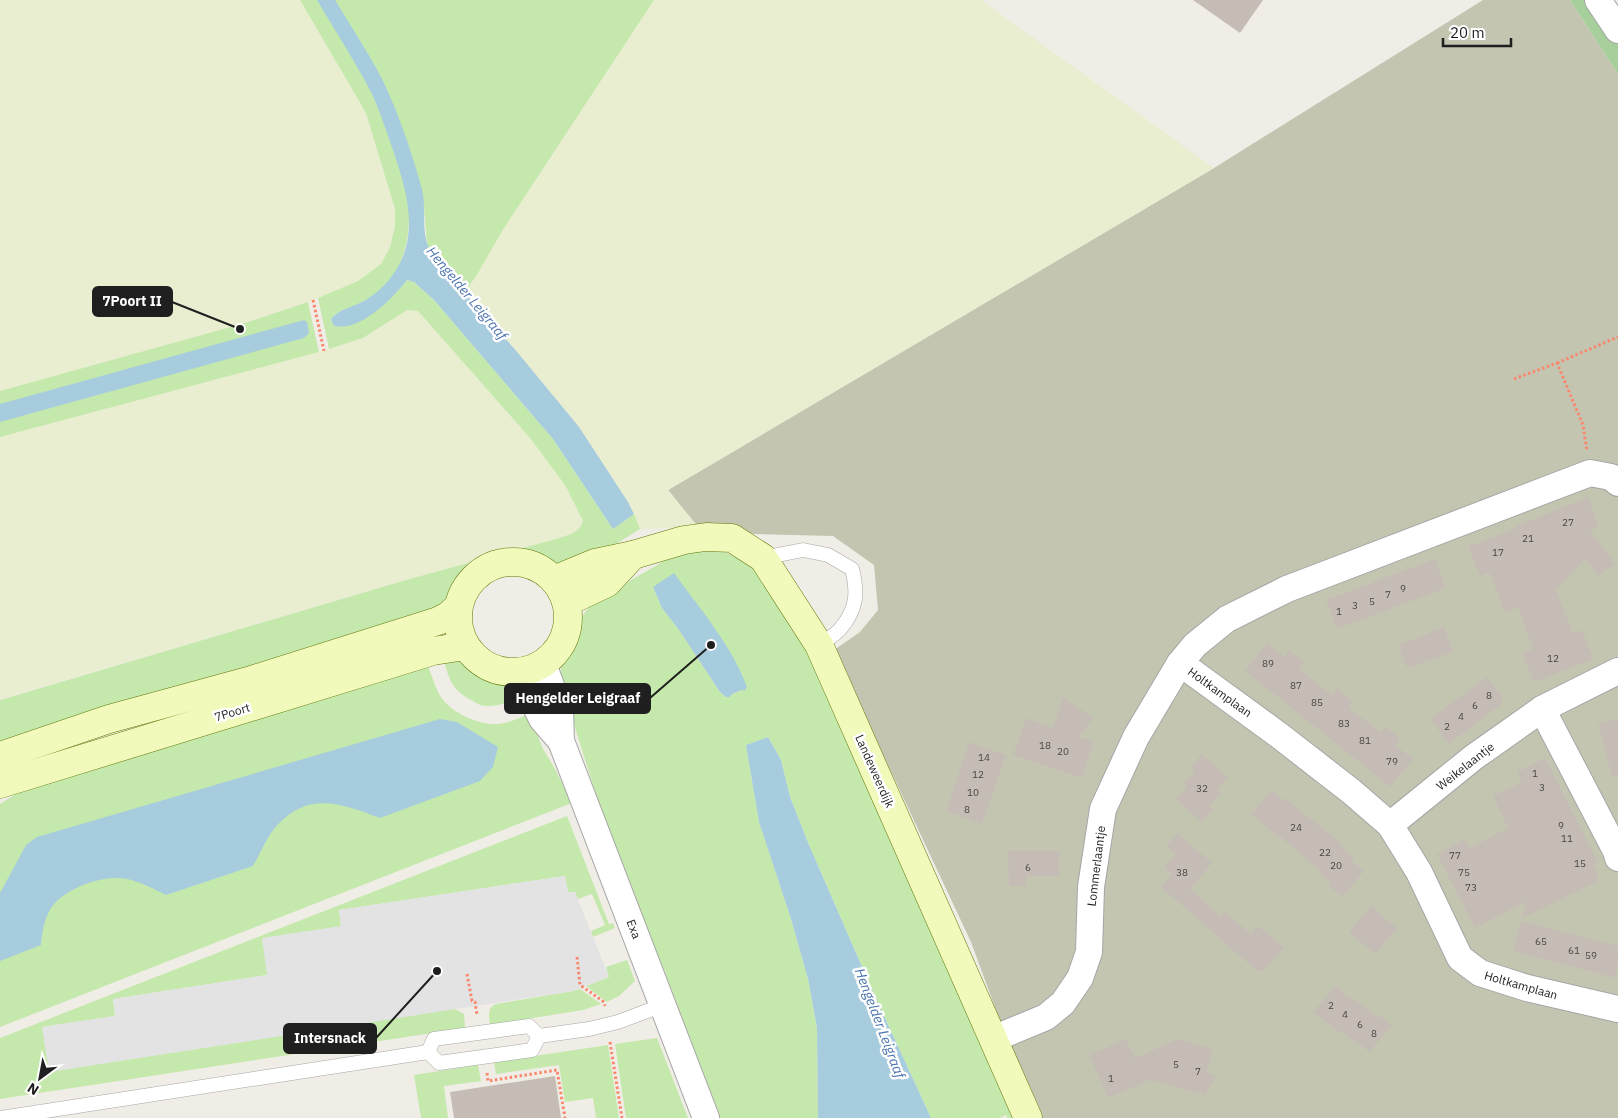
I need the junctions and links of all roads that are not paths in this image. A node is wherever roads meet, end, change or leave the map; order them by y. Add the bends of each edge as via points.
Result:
1 (1598, 0) edge
2 (1618, 30) edge
3 (1618, 483) edge
4 (763, 558) junction
5 (560, 591) junction
6 (458, 607) junction
7 (819, 645) junction
8 (465, 646) junction
9 (1180, 663) junction
10 (531, 668) junction
11 (1618, 671) edge
12 (1542, 709) junction
13 (0, 756) edge
14 (0, 784) edge
15 (1390, 825) junction
16 (1618, 858) edge
17 (663, 1005) junction
18 (1618, 1009) edge
19 (538, 1036) junction
20 (993, 1039) junction
21 (428, 1052) junction
22 (0, 1118) edge
23 (706, 1118) edge
24 (1028, 1118) edge

1 - 2 street
3 - 9 street, Holtkamplaan via 1611,477 1590,473 1287,589 1227,619 1195,645
4 - 5 street, Landeweerdijk via 732,538 684,540 634,555 606,583
4 - 7 street, Landeweerdijk
4 - 7 lane via 803,550 828,555 852,569 856,586 854,606 841,629
5 - 6 street via 538,567 518,562 498,564 479,573 466,588
5 - 10 street via 569,620 565,638 556,653
6 - 8 street via 457,620
6 - 13 street, 7Poort via 438,621 248,681 109,719
7 - 20 street, Landeweerdijk
8 - 10 street via 479,661 498,671
8 - 14 street, 7Poort via 433,651
9 - 15 street, Holtkamplaan via 1280,736
9 - 20 street, Lommerlaantje via 1136,737 1103,809 1091,887 1089,952 1080,978 1063,1003 1046,1017
10 - 17 street, Exa via 542,719 561,741
11 - 12 street, Weikelaantje
12 - 15 street, Weikelaantje via 1474,757
12 - 16 street
15 - 18 street, Holtkamplaan via 1418,872 1460,958 1480,973 1527,988
17 - 19 lane via 589,1029
17 - 23 street, Exa
19 - 21 lane via 529,1026 434,1039
19 - 21 lane via 532,1050 439,1063
20 - 24 street, Landeweerdijk
21 - 22 lane

